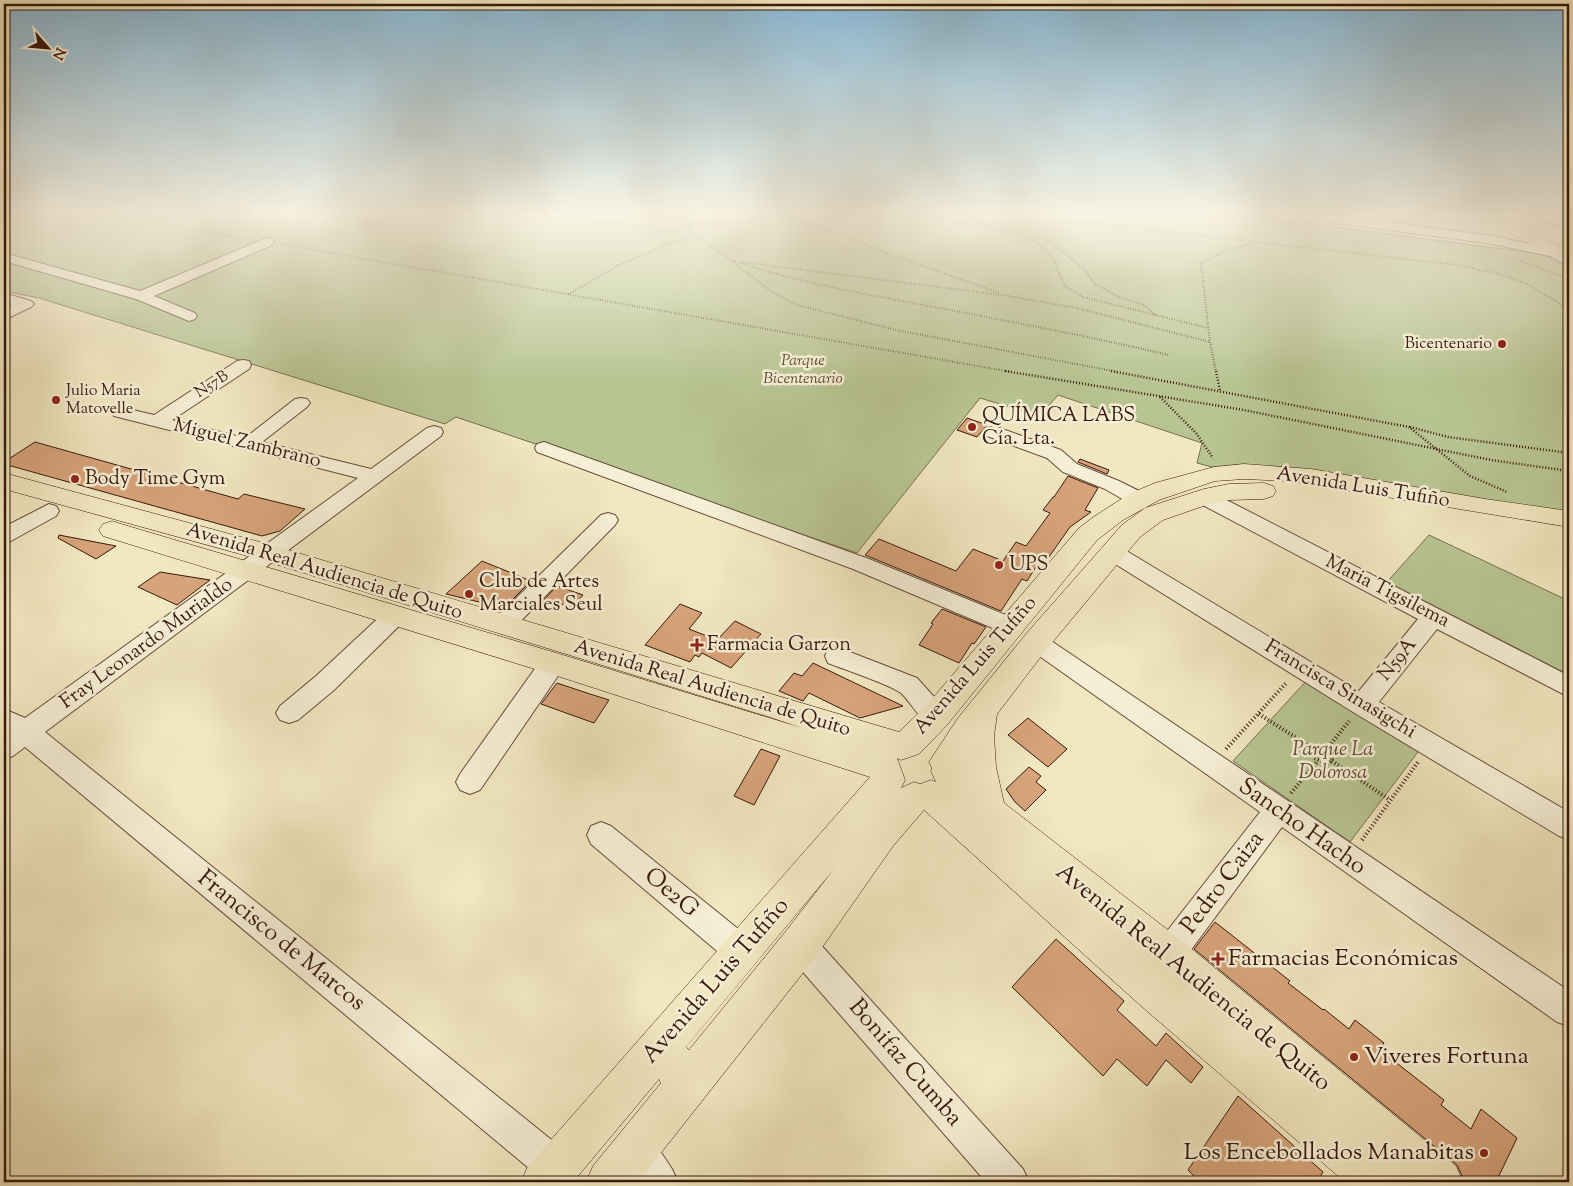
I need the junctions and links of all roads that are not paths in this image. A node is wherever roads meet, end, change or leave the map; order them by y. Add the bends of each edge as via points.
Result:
1 (51, 270) edge
2 (201, 270) edge
3 (141, 296) junction
4 (4, 298) edge
5 (4, 315) edge
6 (189, 316) dead end
7 (243, 365) dead end
8 (301, 403) dead end
9 (120, 412) dead end
10 (156, 422) junction
11 (434, 432) dead end
12 (994, 432) dead end
13 (247, 445) junction
14 (544, 448) dead end
15 (374, 476) junction
16 (4, 481) edge
17 (1125, 488) junction
18 (1204, 497) junction
19 (4, 498) edge
20 (49, 511) junction
21 (1486, 515) junction
22 (1569, 519) edge
23 (608, 520) dead end
24 (1569, 535) edge
25 (4, 536) edge
26 (1112, 552) junction
27 (258, 561) junction
28 (1050, 578) junction
29 (1078, 592) junction
30 (396, 615) junction
31 (1434, 616) junction
32 (503, 625) junction
33 (1010, 626) junction
34 (1036, 642) junction
35 (837, 656) dead end
36 (553, 663) junction
37 (1569, 687) edge
38 (1362, 705) junction
39 (983, 710) junction
40 (289, 713) dead end
41 (936, 716) junction
42 (11, 733) edge
43 (841, 754) junction
44 (915, 770) junction
45 (470, 782) dead end
46 (1278, 810) junction
47 (989, 811) junction
48 (859, 814) junction
49 (1569, 827) edge
50 (601, 835) dead end
51 (800, 945) junction
52 (742, 952) junction
53 (1168, 955) junction
54 (1569, 1010) edge
55 (660, 1046) junction
56 (688, 1084) junction
57 (636, 1147) junction
58 (550, 1175) edge
59 (609, 1182) edge
60 (659, 1182) edge
61 (1010, 1182) edge
62 (1379, 1182) edge
63 (1440, 1182) edge

1 - 3 street
2 - 3 street
3 - 6 street
4 - 5 street via 26,304
7 - 10 street, N57B
8 - 13 street
9 - 10 street, Miguel Zambrano
10 - 13 street, Miguel Zambrano
11 - 15 street, Fray Leonardo Murialdo
12 - 17 street via 1054,454 1070,468
13 - 15 street, Miguel Zambrano
14 - 33 street via 862,564
15 - 27 street, Fray Leonardo Murialdo
16 - 27 main road, Avenida Real Audiencia de Quito
17 - 21 main road, Avenida Luis Tufiño via 1178,484 1219,473 1275,473 1342,481
17 - 28 main road, Avenida Luis Tufiño via 1114,513 1088,534
18 - 21 main road, Avenida Luis Tufiño via 1230,492 1280,490
18 - 26 main road, Avenida Luis Tufiño via 1154,514 1131,531
18 - 31 street, Maria Tigsilema
19 - 20 main road, Avenida Real Audiencia de Quito
20 - 25 street
20 - 27 main road, Avenida Real Audiencia de Quito
21 - 22 main road, Avenida Luis Tufiño
21 - 24 main road, Avenida Luis Tufiño
23 - 32 street
26 - 29 main road, Avenida Luis Tufiño
26 - 38 street, Francisca Sinasigchi
27 - 30 main road, Avenida Real Audiencia de Quito
27 - 32 main road, Avenida Real Audiencia de Quito
27 - 42 street, Fray Leonardo Murialdo
28 - 29 main road
28 - 33 main road, Avenida Luis Tufiño
29 - 34 main road, Avenida Luis Tufiño
30 - 36 main road, Avenida Real Audiencia de Quito
30 - 40 street
31 - 37 street, Maria Tigsilema
31 - 38 street, N59A
32 - 44 main road, Avenida Real Audiencia de Quito via 778,707 847,732
33 - 41 main road, Avenida Luis Tufiño
34 - 39 main road, Avenida Luis Tufiño
34 - 46 street, Sancho Hacho
35 - 41 street via 908,685
36 - 43 main road, Avenida Real Audiencia de Quito
36 - 45 street
38 - 49 street, Francisca Sinasigchi
39 - 44 main road, Avenida Luis Tufiño
39 - 47 main road via 978,736 980,768
41 - 44 main road, Avenida Luis Tufiño
42 - 58 street, Francisco de Marcos
43 - 44 main road, Avenida Real Audiencia de Quito
43 - 48 main road via 855,771 861,785 863,800
44 - 47 main road, Avenida Real Audiencia de Quito
44 - 48 main road, Avenida Luis Tufiño
44 - 51 main road, Avenida Luis Tufiño via 881,835
44 - 62 main road, Avenida Real Audiencia de Quito via 1154,991
46 - 53 street, Pedro Caiza
46 - 54 street, Sancho Hacho
47 - 53 main road, Avenida Real Audiencia de Quito
48 - 52 main road, Avenida Luis Tufiño
50 - 52 street, Oe2G
51 - 56 main road, Avenida Luis Tufiño
51 - 61 street, Bonifaz Cumba
52 - 55 main road, Avenida Luis Tufiño
53 - 63 main road, Avenida Real Audiencia de Quito
55 - 56 main road
55 - 58 main road, Avenida Luis Tufiño
56 - 57 main road, Avenida Luis Tufiño
57 - 59 main road, Avenida Luis Tufiño
57 - 60 street

